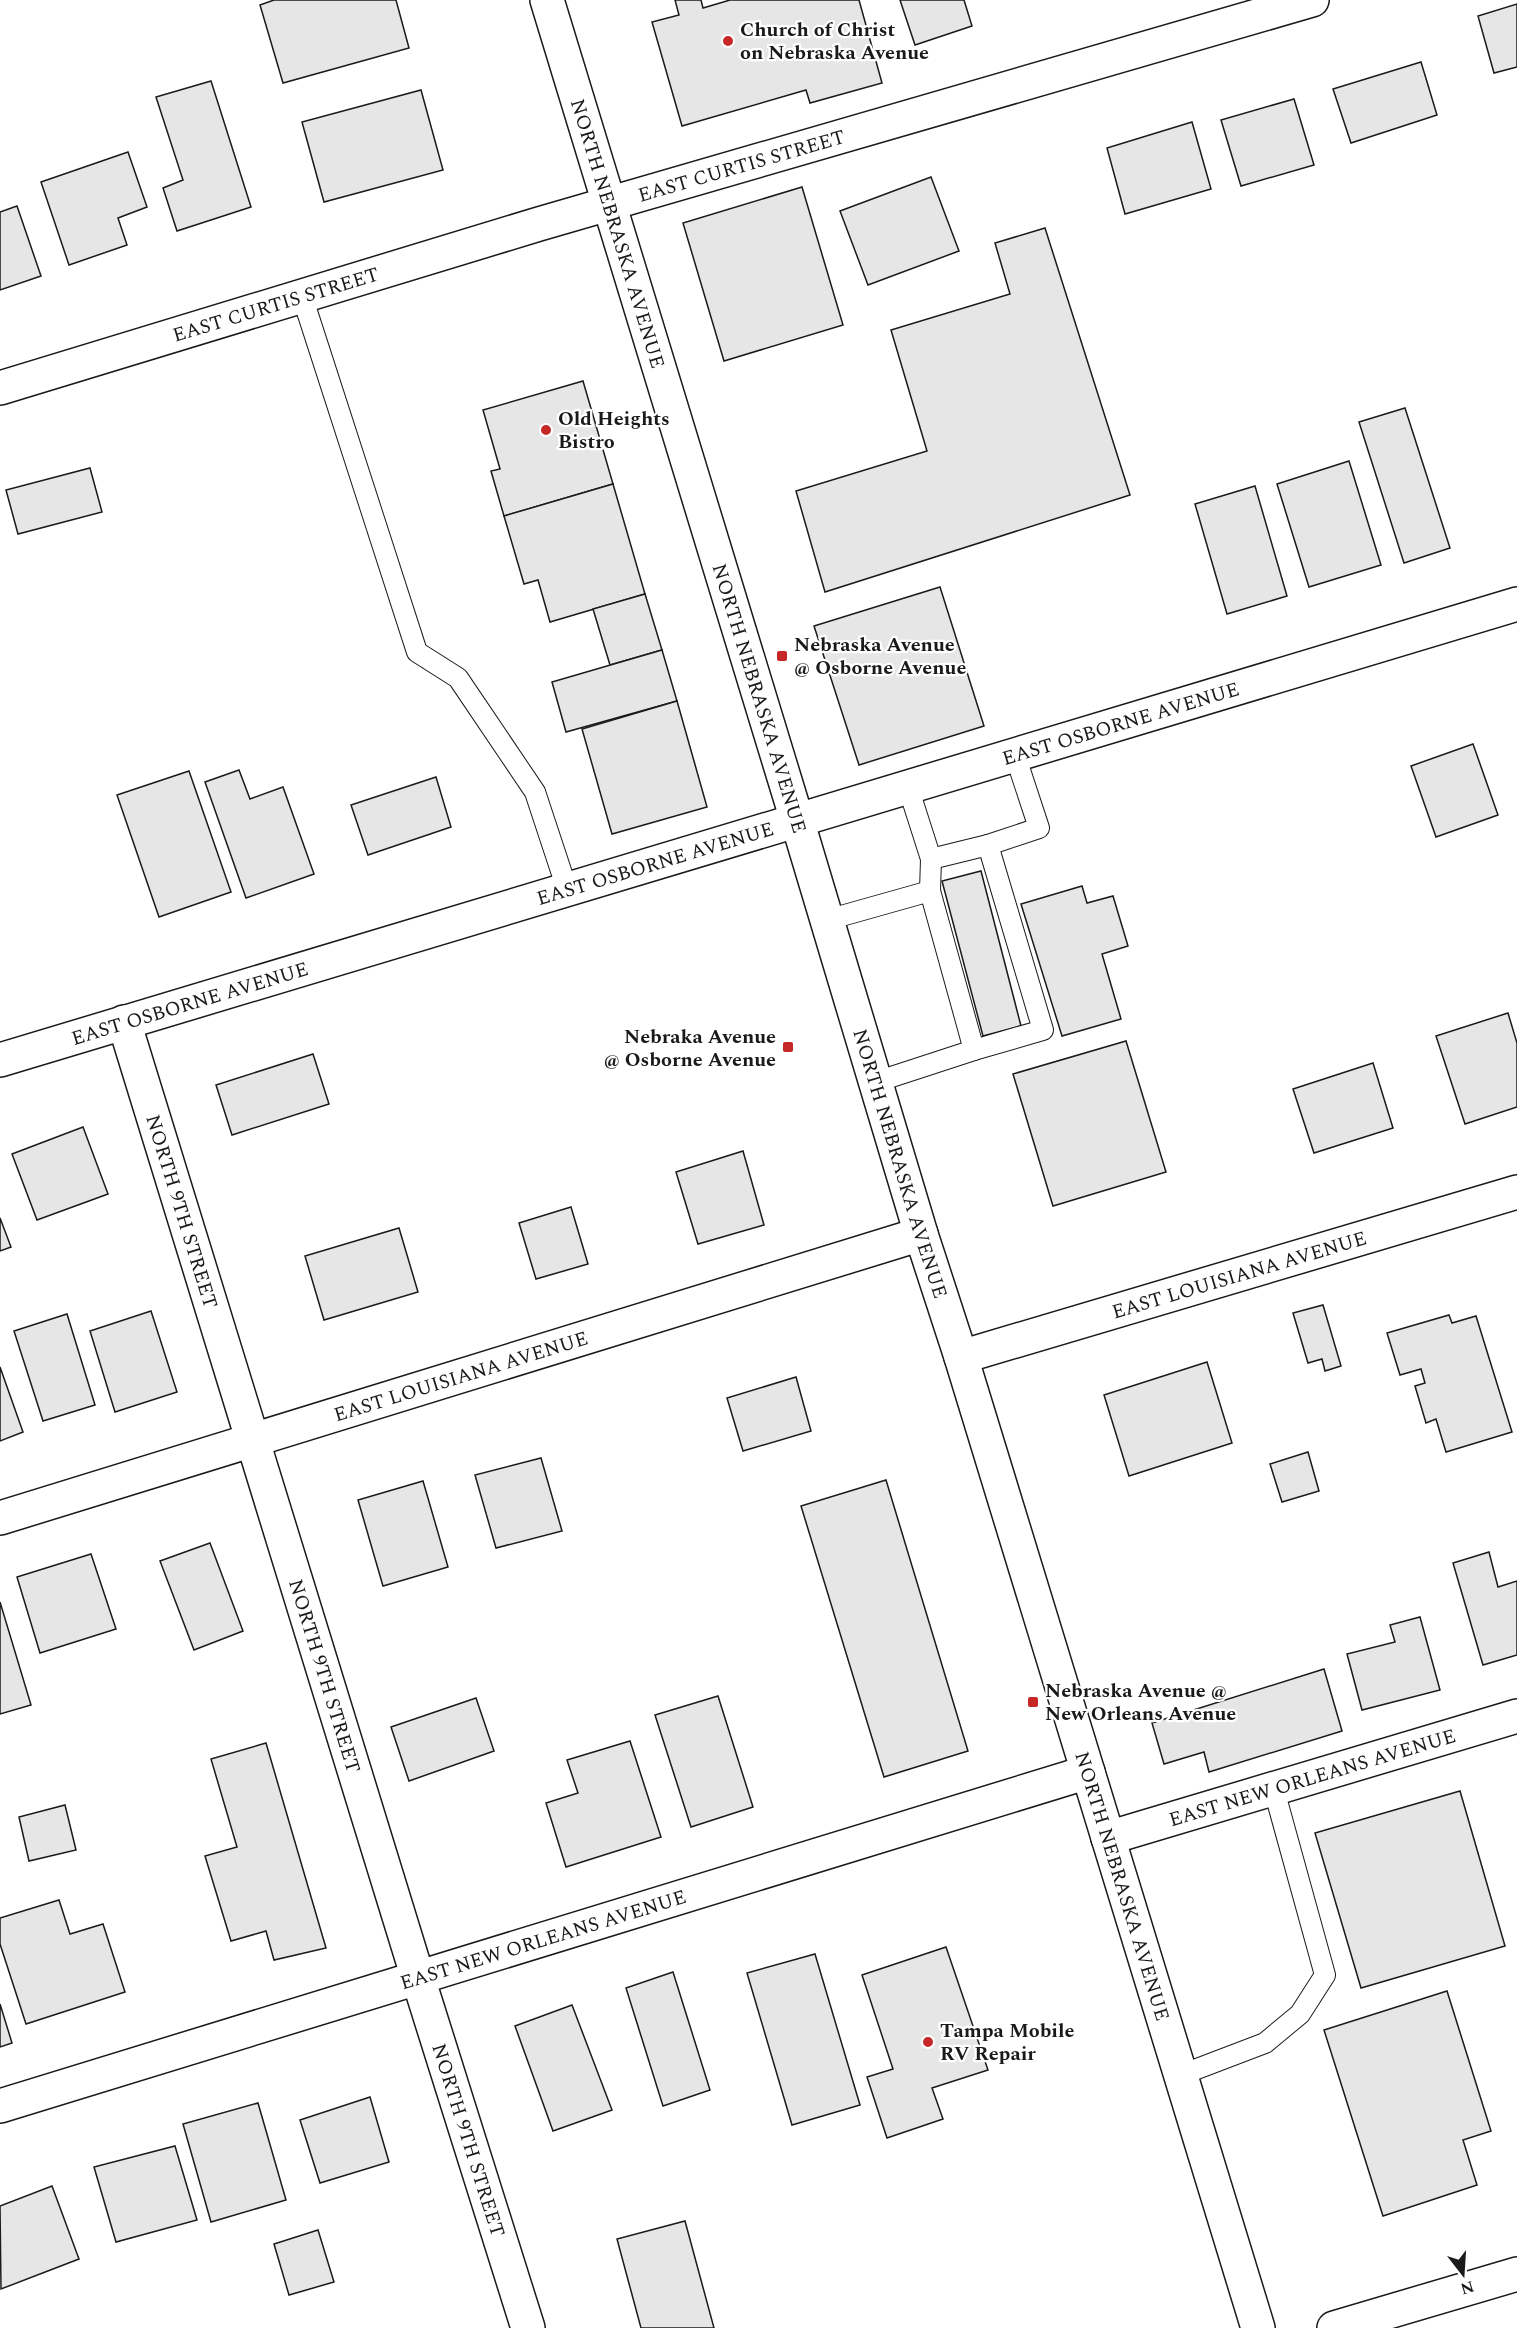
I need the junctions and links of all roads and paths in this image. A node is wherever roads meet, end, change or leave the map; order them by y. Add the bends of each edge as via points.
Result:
1 (547, 0) edge
2 (1312, 0) edge
3 (608, 203) junction
4 (302, 296) junction
5 (0, 388) edge
6 (1517, 604) edge
7 (1015, 754) junction
8 (908, 787) junction
9 (797, 820) junction
10 (988, 845) junction
11 (931, 859) junction
12 (567, 889) junction
13 (930, 891) junction
14 (827, 920) junction
15 (124, 1022) junction
16 (974, 1050) junction
17 (0, 1060) edge
18 (876, 1082) junction
19 (1517, 1192) edge
20 (921, 1234) junction
21 (961, 1358) junction
22 (254, 1439) junction
23 (0, 1518) edge
24 (1517, 1716) edge
25 (1088, 1772) junction
26 (1274, 1790) junction
27 (1108, 1838) junction
28 (418, 1978) junction
29 (1180, 2075) junction
30 (0, 2106) edge
31 (1517, 2274) edge
32 (528, 2328) edge
33 (1258, 2328) edge
34 (1334, 2328) edge

1 - 3 street, NORTH NEBRASKA AVENUE
2 - 3 street, EAST CURTIS STREET
3 - 4 street, EAST CURTIS STREET
3 - 9 street, NORTH NEBRASKA AVENUE
4 - 5 street, EAST CURTIS STREET
4 - 12 lane via 417,652 458,678 536,792
6 - 7 street, EAST OSBORNE AVENUE
7 - 8 street, EAST OSBORNE AVENUE
7 - 10 lane via 1039,828
8 - 9 street, EAST OSBORNE AVENUE
8 - 11 lane
9 - 12 street, EAST OSBORNE AVENUE
9 - 14 street, NORTH NEBRASKA AVENUE
10 - 11 lane
10 - 16 lane via 1001,918 1018,979 1043,1030
11 - 13 lane
12 - 15 street, EAST OSBORNE AVENUE
13 - 14 lane
13 - 16 lane via 949,934
14 - 18 street, NORTH NEBRASKA AVENUE
15 - 17 street, EAST OSBORNE AVENUE
15 - 22 street, NORTH 9TH STREET
16 - 18 lane
18 - 20 street, NORTH NEBRASKA AVENUE
19 - 21 street, EAST LOUISIANA AVENUE
20 - 21 street, NORTH NEBRASKA AVENUE
20 - 22 street, EAST LOUISIANA AVENUE
21 - 25 street, NORTH NEBRASKA AVENUE
22 - 23 street, EAST LOUISIANA AVENUE
22 - 28 street, NORTH 9TH STREET
24 - 26 street, EAST NEW ORLEANS AVENUE
25 - 27 street, NORTH NEBRASKA AVENUE
25 - 28 street, EAST NEW ORLEANS AVENUE
26 - 27 street, EAST NEW ORLEANS AVENUE
26 - 29 lane via 1325,1975 1300,2014 1266,2043
27 - 29 street, NORTH NEBRASKA AVENUE
28 - 30 street, EAST NEW ORLEANS AVENUE
28 - 32 street, NORTH 9TH STREET
29 - 33 street, NORTH NEBRASKA AVENUE
31 - 34 street

